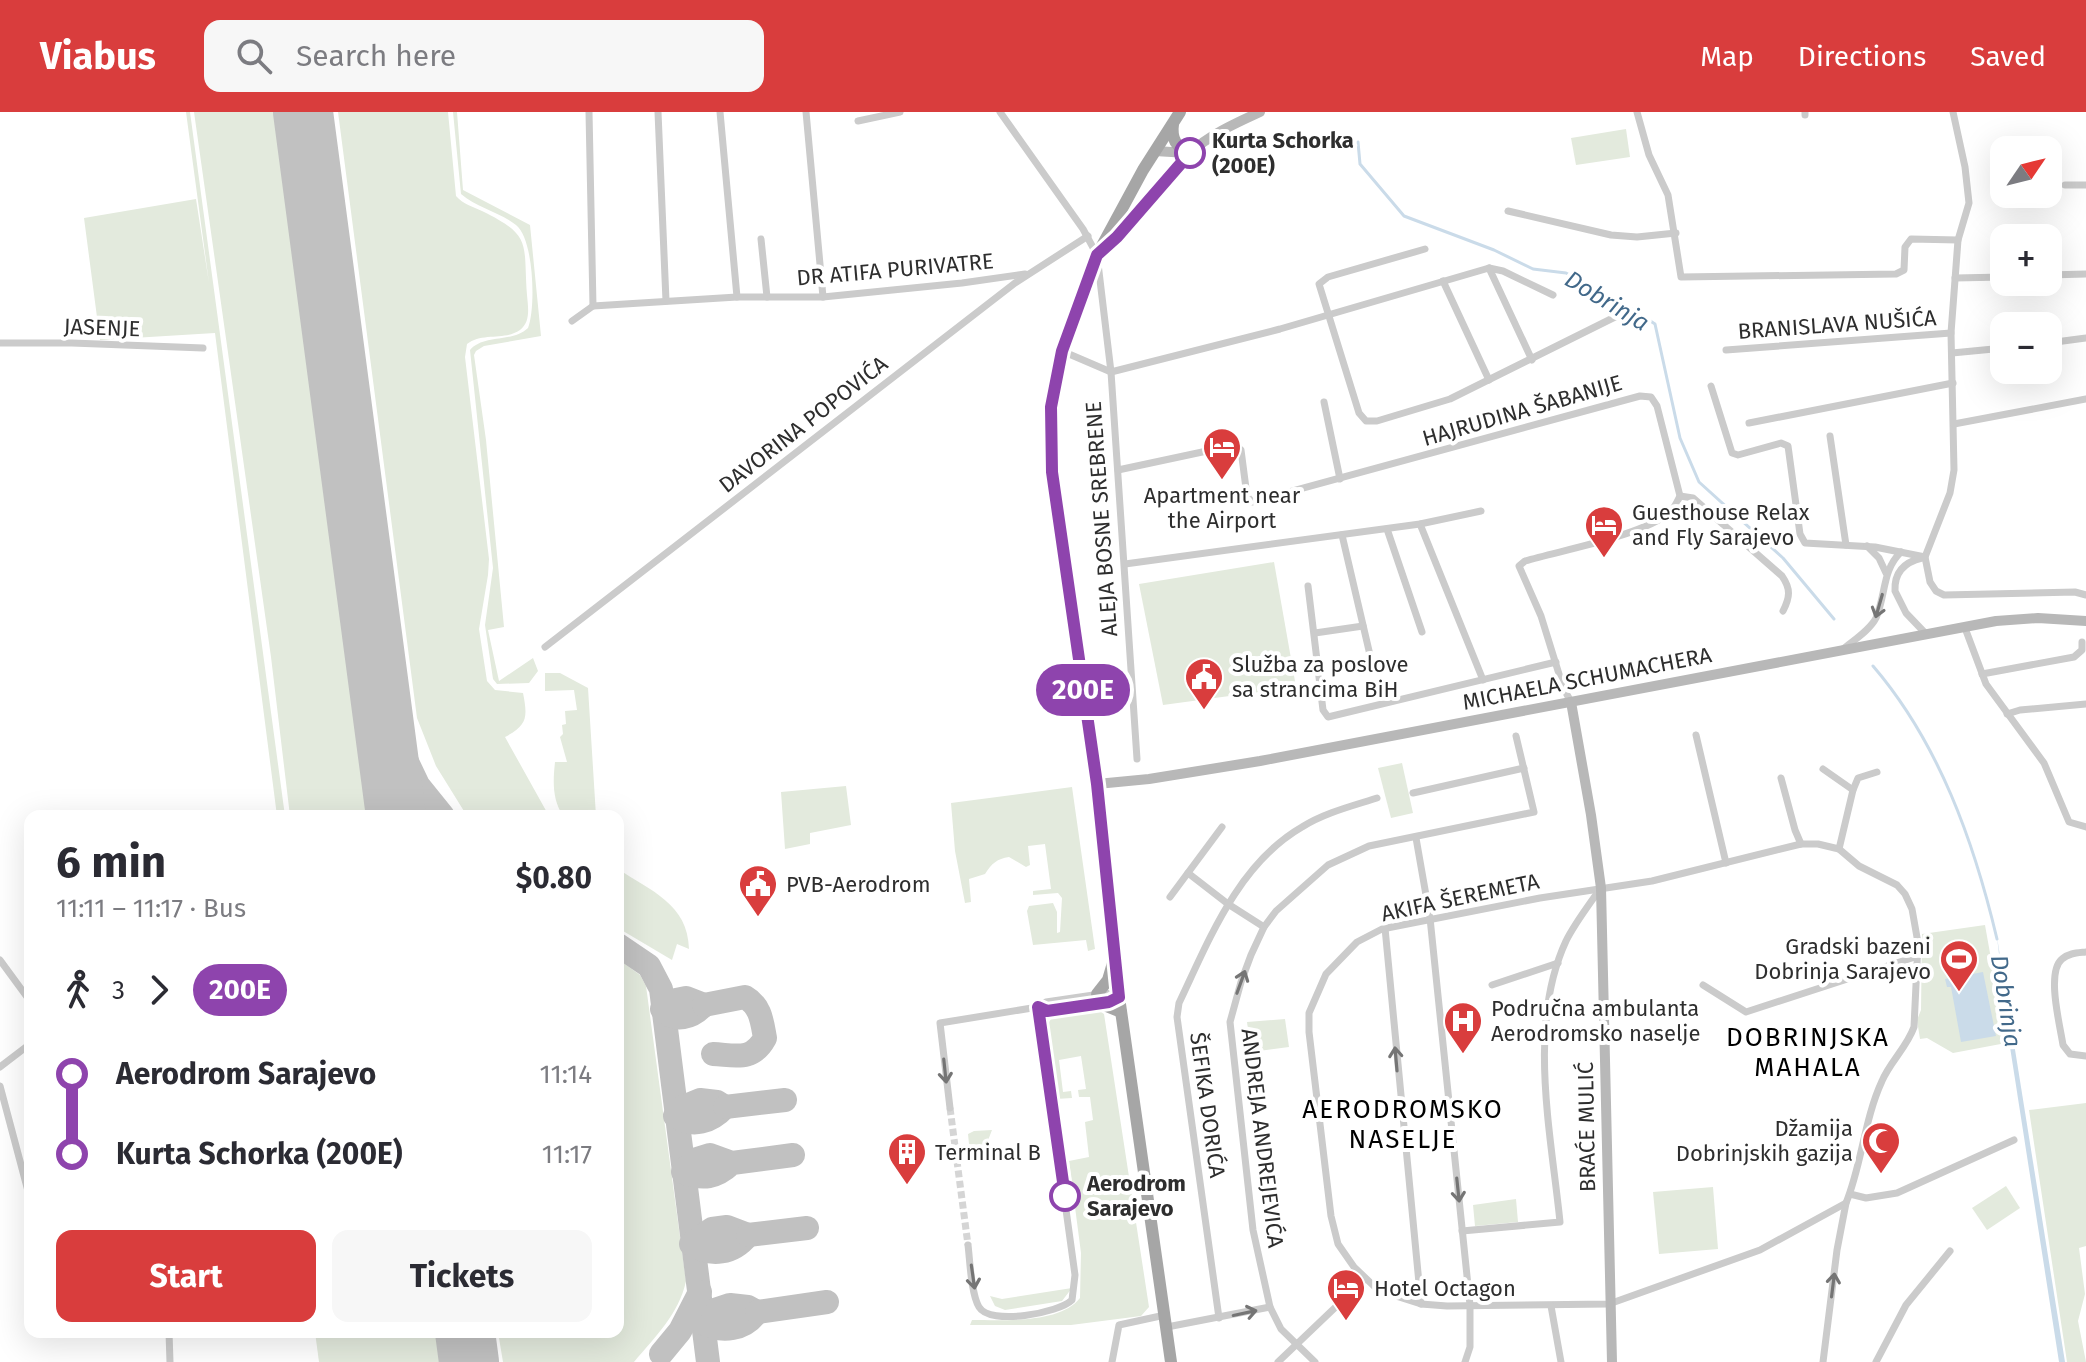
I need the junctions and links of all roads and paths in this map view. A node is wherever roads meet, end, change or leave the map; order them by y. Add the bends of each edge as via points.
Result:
1 (589, 112) edge
2 (658, 112) edge
3 (720, 112) edge
4 (806, 112) edge
5 (900, 112) edge
6 (1001, 112) edge
7 (1260, 112) edge
8 (1637, 112) edge
9 (1953, 112) edge
10 (1176, 118) edge
11 (858, 121) dead end
12 (1155, 151) junction
13 (1190, 153) junction
14 (2065, 185) dead end
15 (2086, 185) edge
16 (1508, 211) dead end
17 (1676, 233) junction
18 (1088, 236) junction
19 (761, 239) dead end
20 (1958, 240) junction
21 (1425, 249) dead end
22 (1097, 255) junction
23 (1489, 268) junction
24 (1027, 273) junction
25 (2086, 274) edge
26 (2062, 275) edge
27 (1990, 277) edge
28 (1955, 278) junction
29 (1443, 281) junction
30 (1553, 295) dead end
31 (737, 297) junction
32 (767, 297) junction
33 (823, 297) junction
34 (666, 301) junction
35 (593, 306) junction
36 (1327, 315) junction
37 (1617, 316) dead end
38 (572, 321) dead end
39 (1951, 333) junction
40 (2086, 338) edge
41 (2062, 341) edge
42 (0, 343) edge
43 (203, 348) dead end
44 (1990, 349) edge
45 (1726, 350) dead end
46 (1062, 351) junction
47 (1952, 353) junction
48 (1532, 360) junction
49 (1111, 372) junction
50 (1489, 380) junction
51 (1953, 383) junction
52 (1711, 386) dead end
53 (2086, 399) edge
54 (1324, 402) dead end
55 (1749, 423) dead end
56 (1954, 424) junction
57 (1830, 436) dead end
58 (1118, 470) junction
59 (1340, 479) junction
60 (1680, 496) junction
61 (1481, 511) dead end
62 (1420, 524) junction
63 (1387, 529) junction
64 (1342, 535) junction
65 (1846, 545) junction
66 (1867, 546) junction
67 (1901, 552) junction
68 (1925, 557) junction
69 (1125, 564) junction
70 (1899, 572) junction
71 (1887, 575) junction
72 (1308, 586) dead end
73 (2086, 595) edge
74 (1783, 611) dead end
75 (2086, 621) edge
76 (1363, 626) junction
77 (1965, 628) junction
78 (1422, 632) dead end
79 (1315, 633) junction
80 (1927, 635) junction
81 (2082, 642) dead end
82 (545, 647) dead end
83 (1842, 651) junction
84 (1370, 655) dead end
85 (1556, 662) junction
86 (1982, 674) junction
87 (1483, 680) junction
88 (1571, 702) junction
89 (2086, 704) edge
90 (2007, 714) junction
91 (1696, 735) dead end
92 (1516, 736) dead end
93 (1137, 759) dead end
94 (1524, 768) junction
95 (1823, 769) dead end
96 (1877, 772) dead end
97 (1781, 778) dead end
98 (1097, 784) junction
99 (1853, 790) junction
100 (1413, 793) dead end
101 (1377, 798) dead end
102 (1222, 827) dead end
103 (2086, 827) edge
104 (1416, 838) junction
105 (1801, 844) junction
106 (1839, 849) junction
107 (1726, 863) junction
108 (1188, 873) junction
109 (1601, 888) junction
110 (1170, 897) dead end
111 (1228, 904) junction
112 (1430, 918) junction
113 (1264, 927) junction
114 (1383, 928) junction
115 (2086, 952) edge
116 (1115, 956) junction
117 (1918, 956) junction
118 (0, 960) edge
119 (1558, 963) junction
120 (1492, 985) dead end
121 (1703, 985) dead end
122 (24, 993) edge
123 (1119, 997) junction
124 (1098, 999) junction
125 (1038, 1007) junction
126 (1121, 1012) junction
127 (24, 1049) edge
128 (2086, 1056) edge
129 (0, 1067) edge
130 (0, 1086) edge
131 (950, 1108) tunnel mouth
132 (2014, 1140) dead end
133 (24, 1176) edge
134 (1850, 1194) junction
135 (1846, 1203) junction
136 (1462, 1231) junction
137 (968, 1245) tunnel mouth
138 (1950, 1251) dead end
139 (1365, 1279) junction
140 (1421, 1304) junction
141 (1609, 1304) junction
142 (1470, 1305) junction
143 (1551, 1306) junction
144 (1270, 1307) junction
145 (1219, 1318) junction
146 (1166, 1321) junction
147 (169, 1338) edge
148 (1296, 1346) junction
149 (170, 1362) edge
150 (1112, 1362) edge
151 (1171, 1362) edge
152 (1278, 1362) edge
153 (1315, 1362) edge
154 (1465, 1362) edge
155 (1561, 1362) edge
156 (1612, 1362) edge
157 (1823, 1362) edge
158 (1876, 1362) edge

1 - 35 street
2 - 34 street
3 - 31 street
4 - 33 street
5 - 11 street
6 - 18 street, ALEJA BOSNE SREBRENE
7 - 13 main road
8 - 17 street via 1668,195
9 - 20 street, BRANISLAVA NUŠIĆA via 1969,193
10 - 12 main road
10 - 13 main road via 1176,144
12 - 13 main road
12 - 22 main road
13 - 22 main road
14 - 15 street
16 - 17 street via 1611,235
17 - 20 street via 1681,277 1896,274 1904,270 1905,247 1911,239
18 - 22 street, ALEJA BOSNE SREBRENE
18 - 24 street, DAVORINA POPOVIĆA
19 - 32 street, DR ATIFA PURIVATRE
20 - 28 street, BRANISLAVA NUŠIĆA
21 - 36 street via 1324,279 1319,288
22 - 46 main road
22 - 49 street, ALEJA BOSNE SREBRENE
23 - 29 street, ALEJA BOSNE SREBRENE
23 - 30 street
23 - 48 street
24 - 33 street, DR ATIFA PURIVATRE
24 - 82 street, DAVORINA POPOVIĆA
25 - 26 street
27 - 28 street
28 - 39 street, BRANISLAVA NUŠIĆA
29 - 36 street, ALEJA BOSNE SREBRENE
29 - 50 street
31 - 32 street, DR ATIFA PURIVATRE
31 - 34 street, DR ATIFA PURIVATRE
32 - 33 street, DR ATIFA PURIVATRE
34 - 35 street, DR ATIFA PURIVATRE
35 - 38 street
36 - 49 street, ALEJA BOSNE SREBRENE
36 - 50 street via 1366,421 1450,399
37 - 48 street
39 - 45 street, BRANISLAVA NUŠIĆA
39 - 47 street, BRANISLAVA NUŠIĆA
40 - 41 street
42 - 43 street, JASENJE
44 - 47 street, BRANISLAVA NUŠIĆA
46 - 49 street, ALEJA BOSNE SREBRENE
46 - 98 main road via 1051,407 1052,472
47 - 51 street, BRANISLAVA NUŠIĆA
48 - 50 street
49 - 58 street, ALEJA BOSNE SREBRENE
51 - 55 street
51 - 56 street, BRANISLAVA NUŠIĆA
52 - 65 street via 1732,453 1788,446 1805,543
53 - 56 street
54 - 59 street
56 - 68 street, BRANISLAVA NUŠIĆA via 1950,493
57 - 65 street
58 - 59 street, HAJRUDINA ŠABANIJE via 1235,445 1241,450 1250,502
58 - 69 street, ALEJA BOSNE SREBRENE
59 - 60 street, HAJRUDINA ŠABANIJE via 1645,396 1657,406
60 - 74 street via 1693,498 1782,576 1789,593
60 - 85 street via 1666,516 1651,523 1521,563 1520,573
61 - 62 street
62 - 63 street
62 - 87 street
63 - 64 street
63 - 78 street
64 - 69 street
64 - 76 street
65 - 66 street
66 - 67 street
66 - 71 street
67 - 68 street
67 - 70 street
67 - 71 street
68 - 70 street
68 - 73 street via 1930,582 1944,595
69 - 93 street, ALEJA BOSNE SREBRENE
70 - 80 street via 1898,601
71 -> 83 street via 1872,624
72 - 79 street
75 - 77 main road, MICHAELA SCHUMACHERA via 2023,618
76 - 79 street
76 - 84 street
77 - 80 main road, MICHAELA SCHUMACHERA
77 - 86 street
79 - 87 street via 1328,717
80 - 83 main road, MICHAELA SCHUMACHERA
81 - 86 street via 2074,657
83 - 88 main road, MICHAELA SCHUMACHERA
85 - 87 street
85 - 88 street
86 - 90 street
88 - 98 main road, MICHAELA SCHUMACHERA via 1260,761
88 - 109 main road, BRAĆE MULIĆ
89 - 90 street
90 - 103 street via 2044,763 2069,822
91 - 107 street
92 - 94 street, ANDREJA ANDREJEVIĆA
94 - 100 street
94 - 104 street, ANDREJA ANDREJEVIĆA via 1534,812
95 - 99 street
96 - 99 street via 1858,778
97 - 105 street
98 - 116 main road
99 - 106 street
101 - 111 street, ŠEFIKA DORIĆA via 1291,834 1252,870
102 - 108 street
104 - 112 street
104 - 113 street, ANDREJA ANDREJEVIĆA via 1346,855 1292,895
105 - 106 street
105 - 107 street, AKIFA ŠEREMETA
106 - 117 street via 1905,894
107 - 109 street, AKIFA ŠEREMETA
108 - 110 street
108 - 111 street
109 - 112 street, AKIFA ŠEREMETA
109 - 119 street via 1567,939
109 - 141 main road, BRAĆE MULIĆ
111 - 113 street
111 - 145 street, ŠEFIKA DORIĆA via 1177,1017
112 - 114 street, AKIFA ŠEREMETA
112 -> 136 street
144 -> 113 street, ANDREJA ANDREJEVIĆA via 1253,1230 1230,1022
114 - 139 street, AKIFA ŠEREMETA via 1333,963 1309,1013 1331,1216 1338,1244
140 -> 114 street
115 - 128 street via 2061,960 2053,976 2063,1045 2070,1054
116 - 123 main road
116 - 124 main road
117 - 121 street via 1746,1012
117 - 134 street via 1914,1027 1869,1114
118 - 122 street
119 - 120 street
119 - 136 street via 1545,1013 1545,1068 1560,1222
123 - 124 street via 1107,993
123 - 126 main road
124 - 125 street via 1047,1011
124 - 126 main road
125 -> 131 street via 940,1023
137 -> 125 street via 979,1308 985,1314 1035,1314 1067,1305 1074,1295
126 - 146 main road
127 - 129 street
130 - 133 street
132 - 134 street via 1897,1193 1866,1198
134 - 135 street
135 - 141 street, AKIFA ŠEREMETA via 1760,1250
157 -> 135 street
136 - 142 street
138 - 158 street via 1906,1305
139 - 140 street, AKIFA ŠEREMETA via 1377,1289
139 - 148 street
140 - 142 street, AKIFA ŠEREMETA
141 - 143 street, AKIFA ŠEREMETA
141 - 156 main road, BRAĆE MULIĆ
142 - 143 street, AKIFA ŠEREMETA
142 - 154 street
143 - 155 street
145 -> 144 street
144 - 148 street, ANDREJA ANDREJEVIĆA
145 - 146 street
146 - 150 street via 1119,1325
146 - 151 main road
147 - 149 street
148 - 152 street
148 - 153 street, ANDREJA ANDREJEVIĆA

